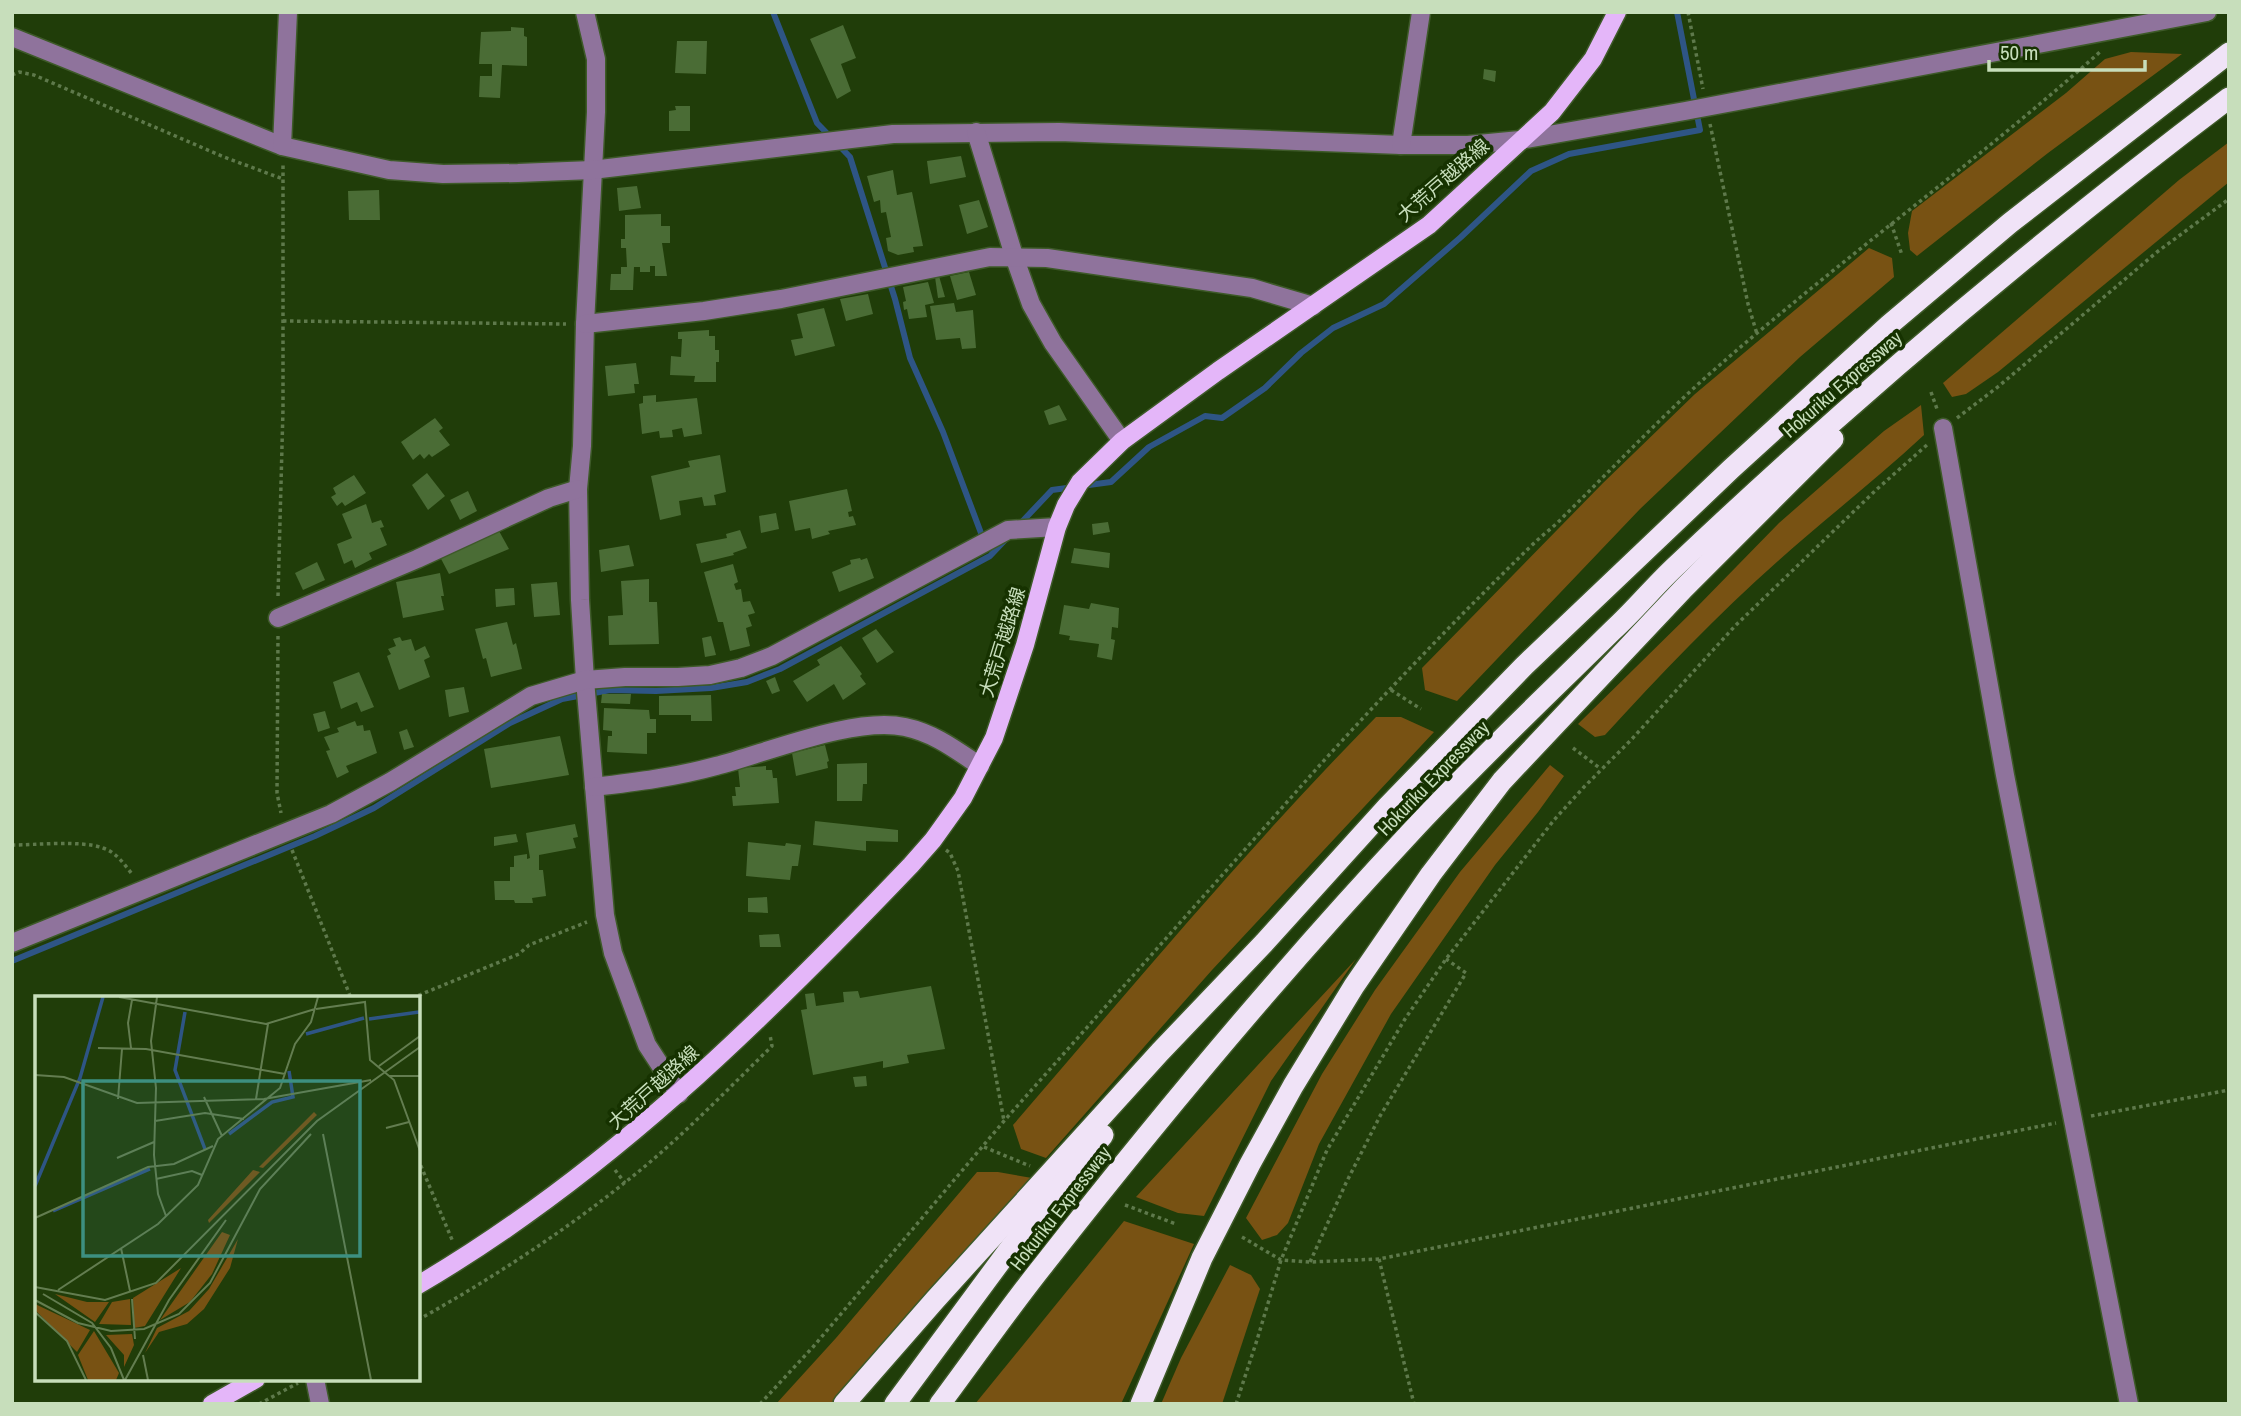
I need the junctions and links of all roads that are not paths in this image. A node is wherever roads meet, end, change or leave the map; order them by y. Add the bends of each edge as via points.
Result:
1 (288, 12) edge
2 (586, 12) edge
3 (1421, 12) edge
4 (1617, 12) edge
5 (2207, 12) edge
6 (12, 37) edge
7 (2229, 53) edge
8 (2229, 98) edge
9 (976, 132) junction
10 (1520, 140) junction
11 (1401, 145) junction
12 (282, 146) junction
13 (592, 170) junction
14 (2031, 253) junction
15 (1015, 259) junction
16 (1313, 306) junction
17 (585, 324) junction
18 (1943, 428) road end
19 (1122, 441) junction
20 (578, 489) junction
21 (1057, 527) junction
22 (278, 618) road end
23 (585, 680) junction
24 (980, 766) junction
25 (594, 787) junction
26 (12, 943) edge
27 (1264, 943) junction
28 (679, 1094) junction
29 (420, 1284) edge
30 (252, 1381) edge
31 (315, 1381) edge
32 (212, 1404) edge
33 (320, 1404) edge
34 (844, 1404) edge
35 (895, 1404) edge
36 (940, 1404) edge
37 (1141, 1404) edge
38 (2129, 1404) edge

1 - 12 street
2 - 13 street via 596,59
3 - 11 street
4 - 10 main road, 大荒戸越路線 via 1578,80 1552,112
5 - 10 street
6 - 12 street
7 - 27 highway, Hokuriku Expressway via 2000,232 1889,325 1731,469 1524,666
8 - 14 highway, Hokuriku Expressway
9 - 11 street
9 - 13 street via 893,134
9 - 15 street
10 - 11 street
10 - 16 main road, 大荒戸越路線 via 1429,225
12 - 13 street via 389,170 443,174
13 - 17 street
14 - 36 highway, Hokuriku Expressway via 1799,451 1673,569 1413,830 1278,979 1151,1130
14 - 37 highway, Hokuriku Expressway via 1913,359 1816,455 1674,598 1494,791 1354,986 1293,1086 1202,1258
15 - 16 street via 1047,258 1252,288
15 - 17 street via 990,257 704,312
15 - 19 street via 1031,304 1053,343
16 - 19 main road, 大荒戸越路線
17 - 20 street
18 - 38 street
19 - 21 main road, 大荒戸越路線 via 1080,482
20 - 22 street
20 - 23 street
21 - 23 street via 1008,530 772,656 741,668 710,675
21 - 24 main road, 大荒戸越路線 via 1025,645
23 - 25 street
23 - 26 street via 531,696 346,806
24 - 25 street via 936,737 903,726 881,725 820,735 670,777
24 - 28 main road, 大荒戸越路線 via 933,840 835,944
25 - 28 street via 605,915 613,953 647,1045
27 - 34 highway, Hokuriku Expressway
27 - 35 highway, Hokuriku Expressway via 1011,1247
28 - 29 main road, 大荒戸越路線 via 605,1158 507,1230
30 - 32 main road
31 - 33 street

